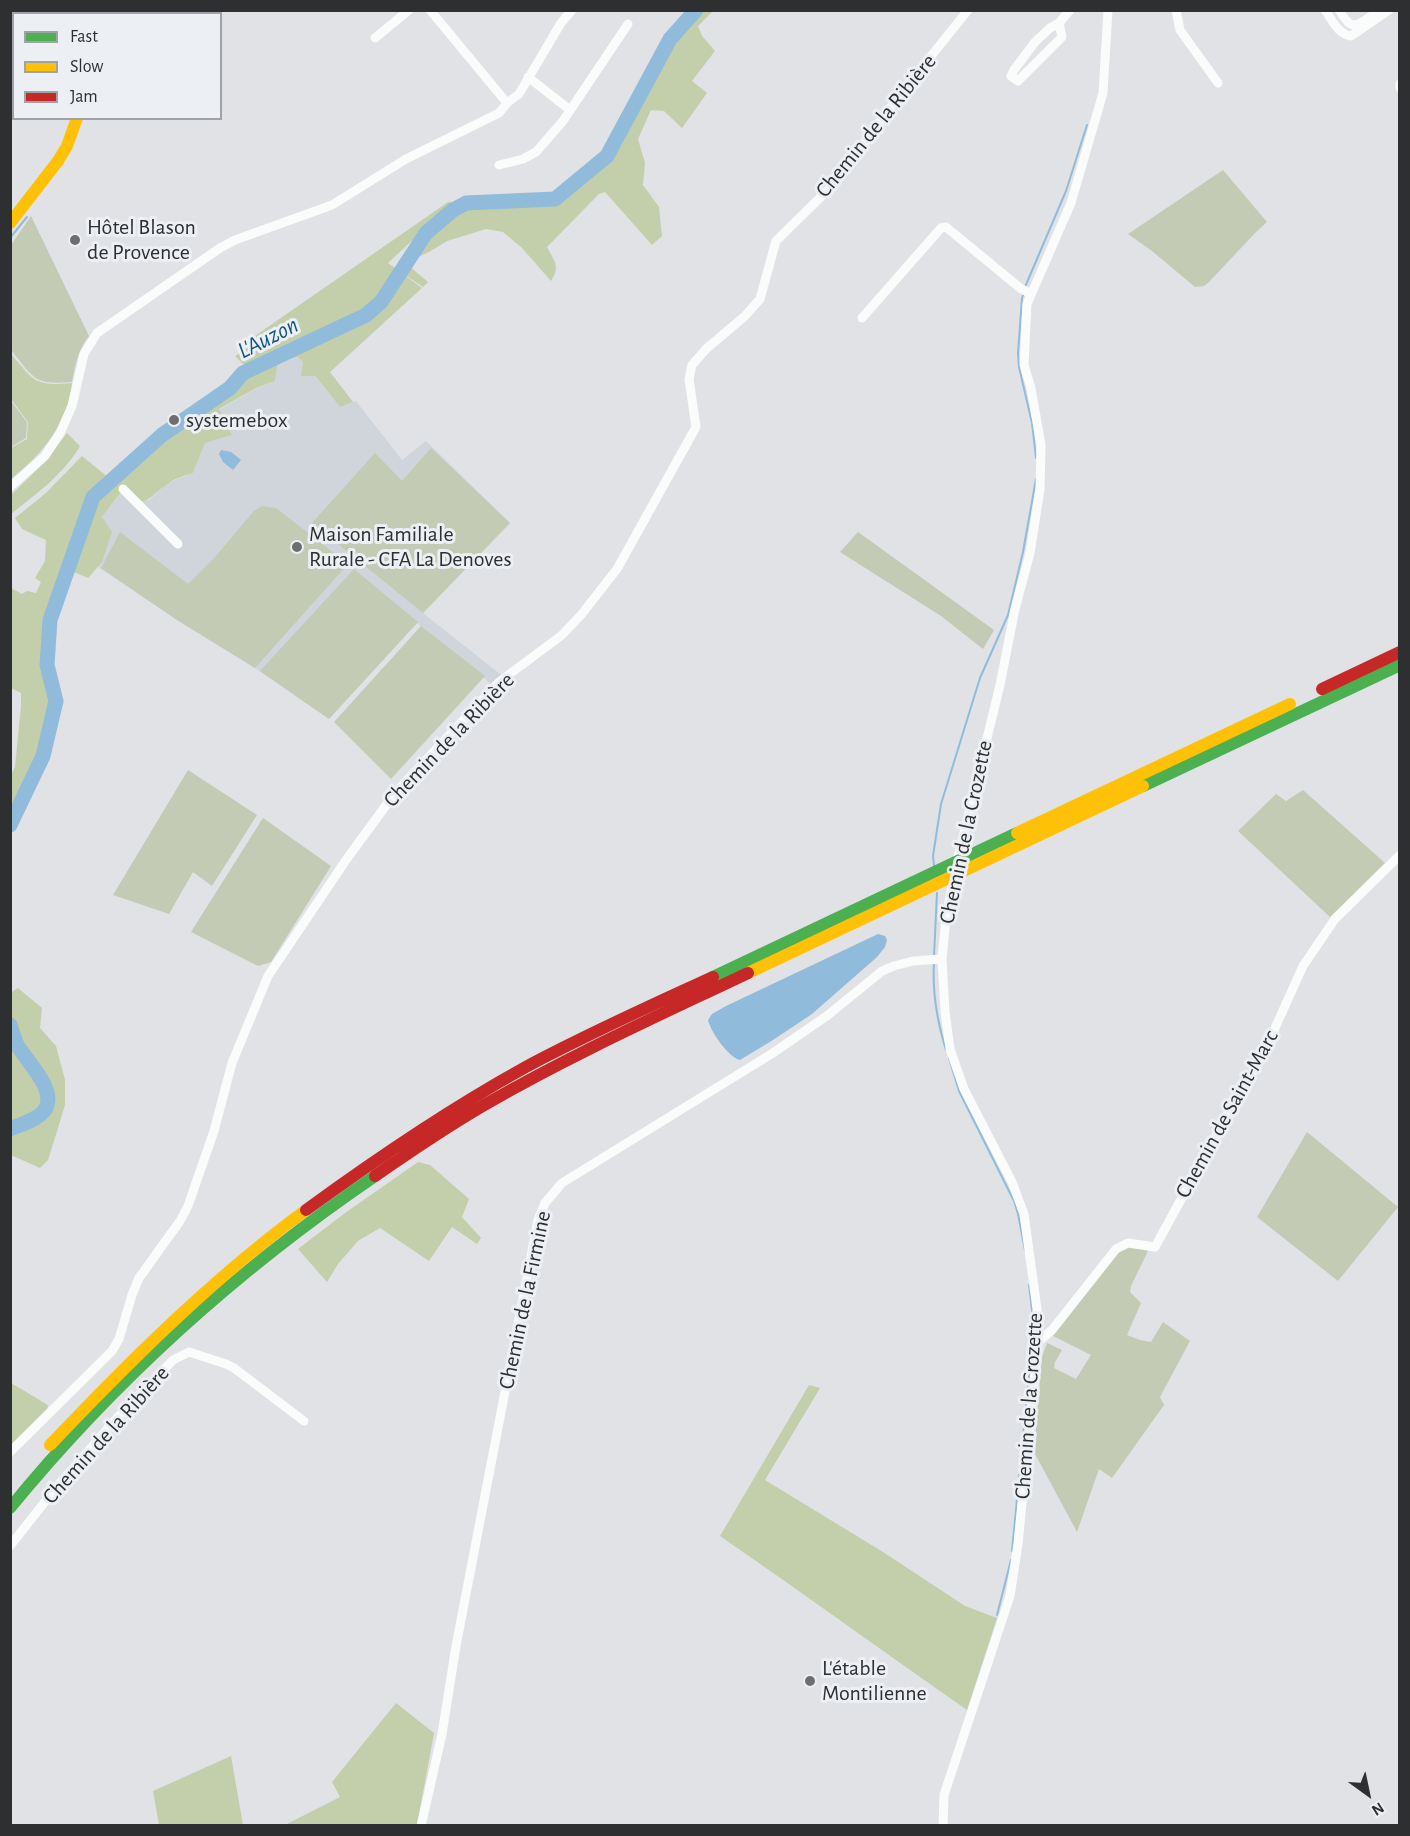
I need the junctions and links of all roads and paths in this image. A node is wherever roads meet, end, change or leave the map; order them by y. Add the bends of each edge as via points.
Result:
1 (409, 10) edge
2 (430, 10) edge
3 (572, 10) edge
4 (968, 10) edge
5 (1070, 10) edge
6 (1108, 10) edge
7 (1176, 10) edge
8 (1325, 10) edge
9 (1339, 10) edge
10 (1380, 10) edge
11 (1389, 10) edge
12 (1059, 23) junction
13 (628, 24) dead end
14 (375, 38) dead end
15 (528, 77) junction
16 (1218, 83) dead end
17 (507, 103) junction
18 (570, 110) junction
19 (76, 120) edge
20 (499, 165) dead end
21 (10, 224) edge
22 (1031, 294) junction
23 (862, 318) dead end
24 (10, 487) edge
25 (123, 489) dead end
26 (178, 544) dead end
27 (1400, 647) edge
28 (1400, 652) edge
29 (1400, 665) edge
30 (1400, 673) edge
31 (1331, 691) junction
32 (1400, 855) edge
33 (942, 959) junction
34 (1038, 1342) junction
35 (304, 1421) dead end
36 (10, 1452) edge
37 (10, 1490) edge
38 (10, 1508) edge
39 (10, 1546) edge
40 (421, 1826) edge
41 (944, 1826) edge

1 - 14 street
2 - 17 street
3 - 15 street
4 - 36 street, Chemin de la Ribière via 833,185 776,241 760,299 692,365 689,379 696,428 617,569 562,635 499,682 395,793 268,976 232,1063 188,1206 139,1278 119,1339 112,1351
5 - 12 street
6 - 22 street, Chemin de la Crozette via 1103,93 1071,203
7 - 16 street via 1180,30
8 - 11 street via 1340,31 1351,36
9 - 10 street via 1346,23 1356,26
12 - 12 street via 1035,42 1011,76 1018,81 1062,38
13 - 18 street
15 - 17 street via 519,94
15 - 18 street
17 - 24 street via 499,113 406,159 332,205 219,248 106,326 91,340 84,354 72,406 60,433 45,456
18 - 20 street via 536,152
19 - 21 main road via 58,161
22 - 23 street via 946,226
22 - 33 street, Chemin de la Crozette via 1024,365 1041,445 1040,489 1030,553 960,844
25 - 26 street
27 - 31 main road
28 - 31 main road
29 - 31 main road
30 - 31 main road
31 - 37 main road via 904,885 623,1019 454,1110 296,1217 218,1280 111,1380
31 - 38 main road via 1005,853 628,1030 468,1115 303,1228 186,1324 123,1385
32 - 34 street, Chemin de Saint-Marc via 1335,919 1303,966 1273,1039 1155,1247 1128,1243 1116,1249 1052,1330
33 - 34 street, Chemin de la Crozette via 950,1049 964,1089 1012,1182 1024,1214
33 - 40 street, Chemin de la Firmine via 913,961 882,971 773,1053 562,1183 545,1203 527,1274 442,1734
34 - 41 street, Chemin de la Crozette via 1010,1596 944,1795
35 - 39 street, Chemin de la Ribière via 234,1368 189,1352 181,1354 117,1418

